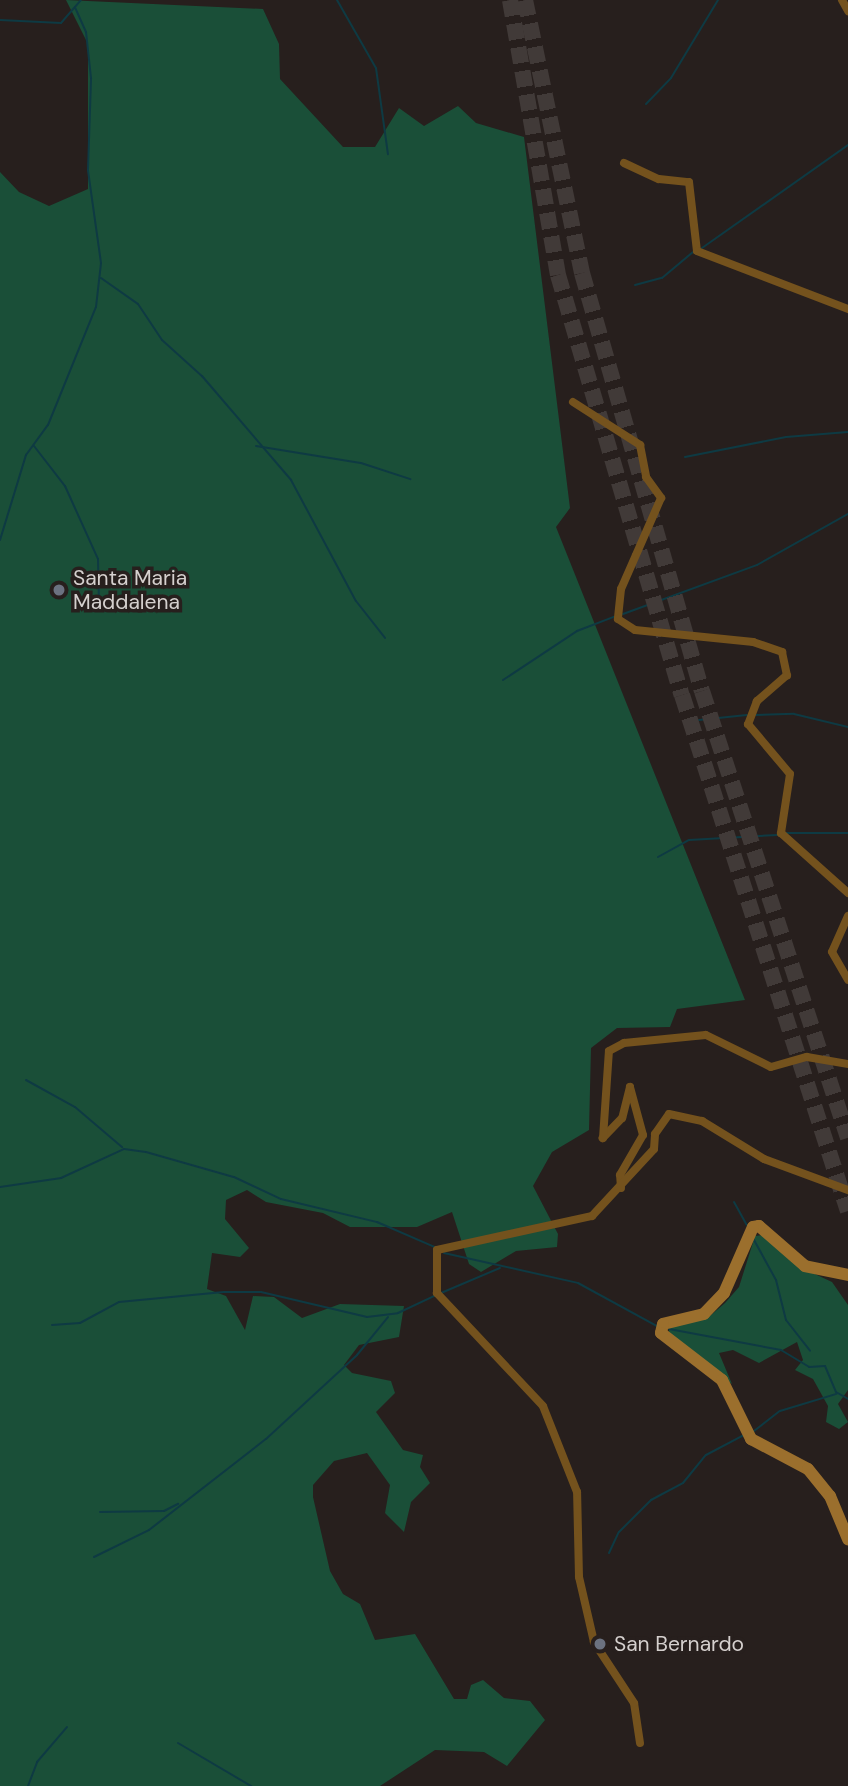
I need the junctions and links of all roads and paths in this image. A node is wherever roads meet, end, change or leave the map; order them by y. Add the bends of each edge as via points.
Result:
1 (842, 0) edge
2 (848, 11) edge
3 (624, 163) dead end
4 (848, 309) edge
5 (573, 402) dead end
6 (848, 893) edge
7 (848, 916) edge
8 (848, 980) edge
9 (848, 1064) edge
10 (621, 1188) junction
11 (848, 1190) edge
12 (848, 1275) edge
13 (848, 1539) edge
14 (640, 1743) dead end

1 - 2 street
3 - 4 street via 659,179 690,182 697,251 820,293
5 - 6 street via 640,445 646,477 661,498 621,589 618,619 635,630 753,642 782,652 787,675 757,701 748,724 790,774 781,833
7 - 8 street via 832,952
9 - 10 street via 807,1057 771,1067 706,1035 624,1043 609,1051 603,1139 622,1118 630,1087 643,1135 620,1175
10 - 11 street via 654,1149 655,1134 670,1114 702,1121 764,1159
10 - 14 street via 592,1216 440,1249 437,1293 543,1406 576,1492 579,1577 594,1642 634,1703
12 - 13 street via 805,1265 759,1226 748,1231 724,1293 704,1314 662,1328 722,1380 751,1439 808,1469 830,1496

